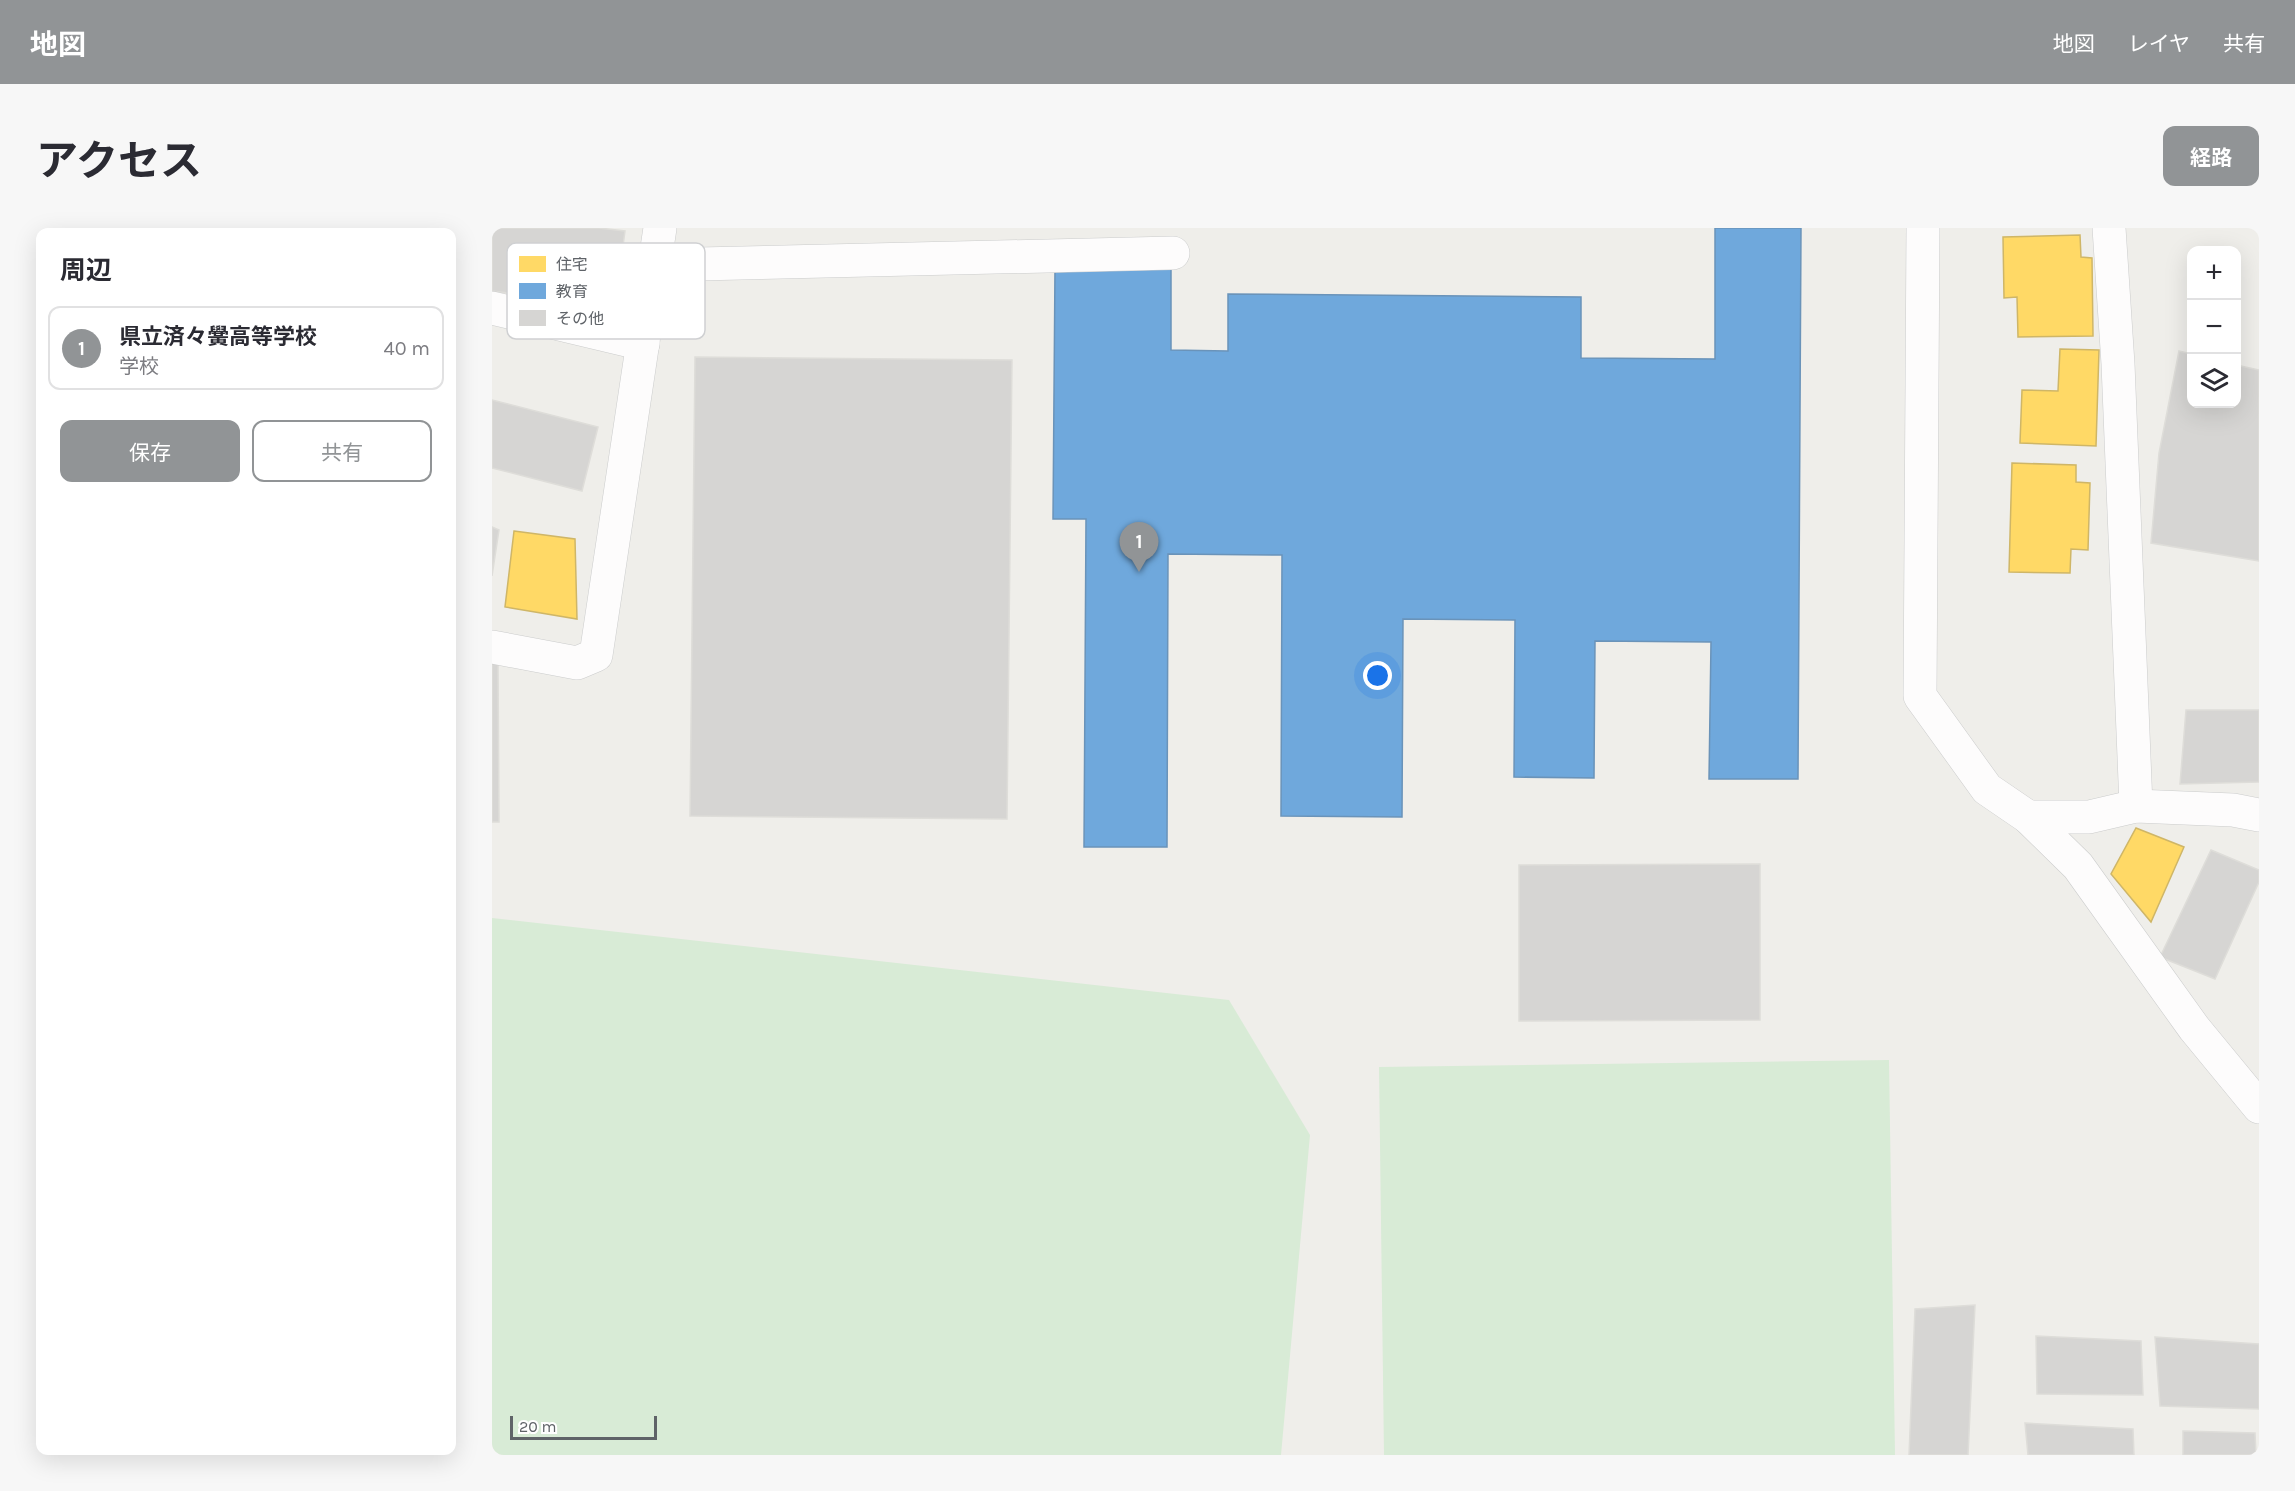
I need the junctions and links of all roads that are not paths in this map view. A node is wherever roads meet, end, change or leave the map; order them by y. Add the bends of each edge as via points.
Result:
1 (660, 228) edge
2 (1923, 228) edge
3 (2109, 228) edge
4 (658, 243) edge
5 (1173, 253) dead end
6 (705, 264) edge
7 (492, 308) edge
8 (507, 312) edge
9 (622, 339) edge
10 (644, 339) edge
11 (643, 344) junction
12 (492, 647) edge
13 (2136, 806) junction
14 (2259, 814) edge
15 (2028, 817) junction
16 (2259, 1107) edge

1 - 4 street
2 - 15 street via 1920,696 1987,789
3 - 13 street
5 - 6 street
7 - 8 street
9 - 11 street
10 - 11 street
11 - 12 street via 596,655 577,663
13 - 14 street
13 - 15 street via 2089,817
15 - 16 street via 2078,866 2194,1028

